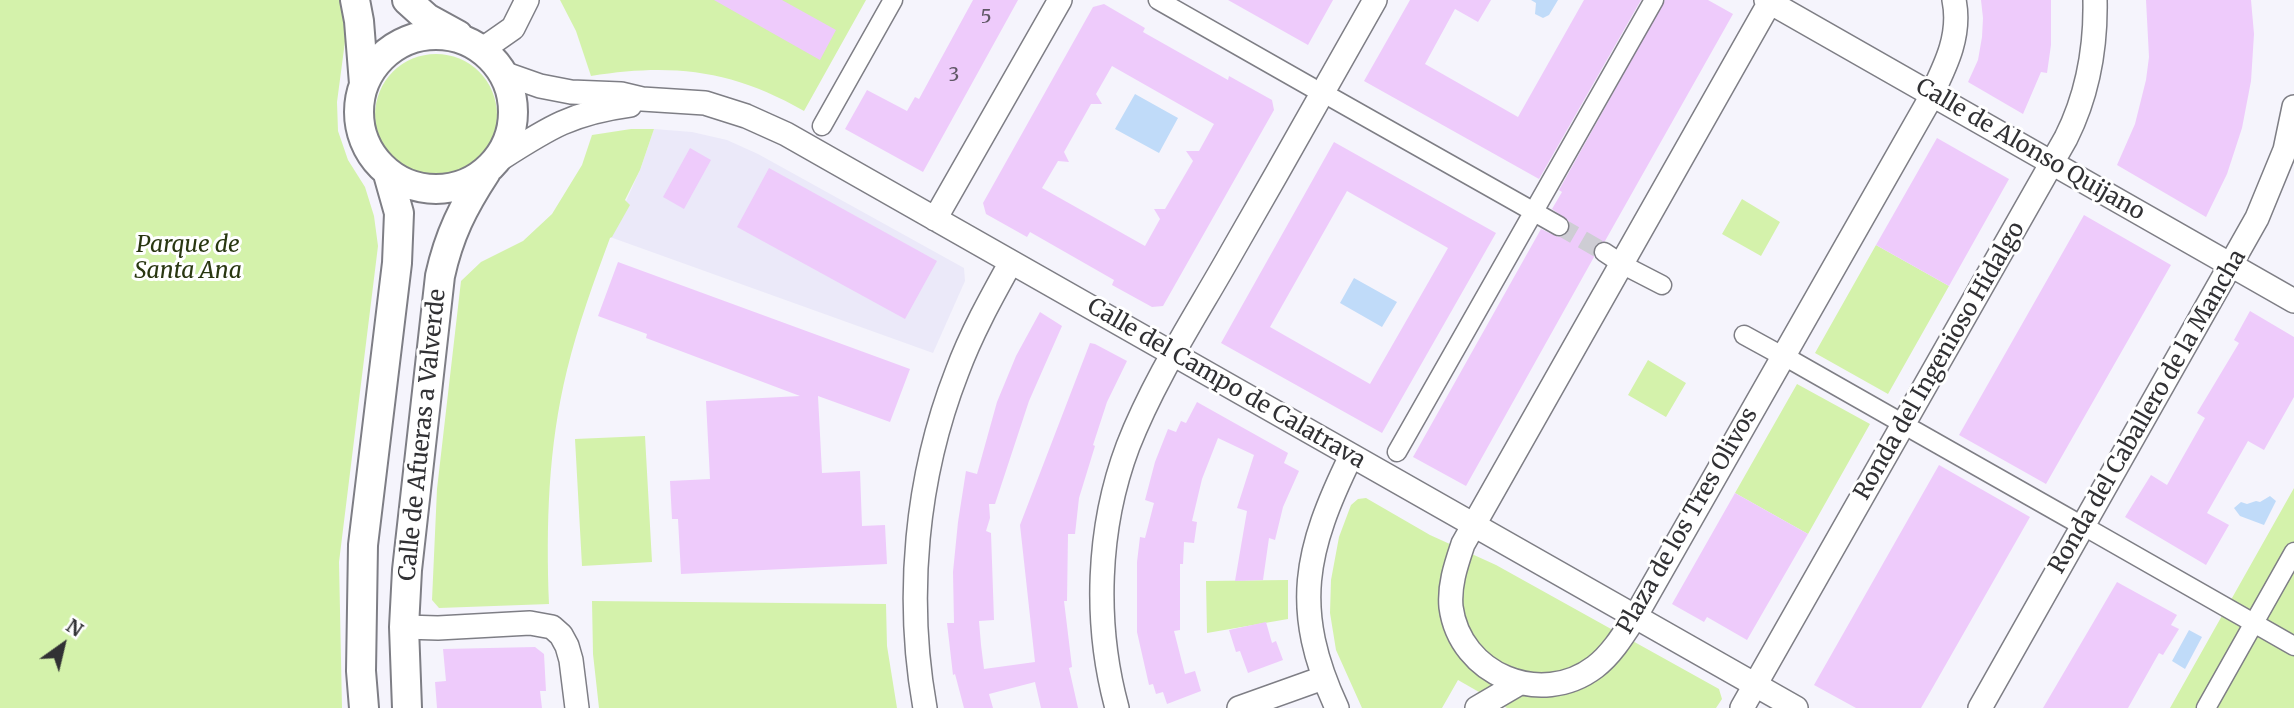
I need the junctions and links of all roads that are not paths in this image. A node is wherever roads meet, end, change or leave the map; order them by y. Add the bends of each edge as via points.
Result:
1 (355, 0) edge
2 (407, 0) edge
3 (527, 0) edge
4 (893, 0) edge
5 (1060, 0) edge
6 (1158, 0) edge
7 (1375, 0) edge
8 (1654, 0) edge
9 (1954, 0) edge
10 (2095, 0) edge
11 (1769, 1) edge
12 (478, 46) junction
13 (503, 73) junction
14 (364, 84) junction
15 (1311, 87) dead end
16 (1931, 94) junction
17 (642, 99) junction
18 (1334, 99) dead end
19 (2294, 107) edge
20 (822, 126) dead end
21 (2052, 162) junction
22 (491, 166) junction
23 (388, 174) junction
24 (1534, 211) junction
25 (934, 219) junction
26 (1559, 226) tunnel mouth
27 (1011, 262) junction
28 (2232, 264) junction
29 (1629, 268) dead end
30 (1661, 285) dead end
31 (2294, 301) edge
32 (1744, 335) dead end
33 (1775, 352) dead end
34 (1173, 354) junction
35 (1791, 360) dead end
36 (1893, 418) dead end
37 (1915, 430) dead end
38 (1397, 452) dead end
39 (1351, 456) junction
40 (2072, 520) dead end
41 (1473, 525) junction
42 (2094, 532) dead end
43 (2294, 552) edge
44 (1635, 617) junction
45 (2254, 623) junction
46 (404, 627) junction
47 (2294, 646) edge
48 (1477, 660) junction
49 (1323, 678) junction
50 (1518, 684) junction
51 (1756, 685) junction
52 (362, 708) edge
53 (407, 708) edge
54 (577, 708) edge
55 (925, 708) edge
56 (1117, 708) edge
57 (1239, 708) edge
58 (1337, 708) edge
59 (1477, 708) edge
60 (1742, 708) edge
61 (1796, 708) edge
62 (1980, 708) edge
63 (2206, 708) edge

1 - 14 street
2 - 12 street via 428,18
3 - 12 street via 513,28
4 - 20 street
5 - 25 street
6 - 15 street
7 - 34 street
8 - 24 street
9 - 16 street, Plaza de los Tres Olivos via 1957,26 1952,47
10 - 21 street, Ronda del Ingenioso Hidalgo via 2088,84
11 - 16 street, Calle de Alonso Quijano
11 - 41 street, Plaza de los Tres Olivos
12 - 13 street
12 - 14 street via 451,36 408,41 376,62
13 - 17 street, Calle del Campo de Calatrava via 571,92
13 - 22 street via 513,103 513,122 508,143
14 - 23 street via 360,129 367,147
16 - 21 street, Calle de Alonso Quijano
16 - 44 street, Plaza de los Tres Olivos
17 - 22 street, Calle del Campo de Calatrava via 559,122
17 - 25 street, Calle del Campo de Calatrava via 705,103 746,116 799,141
18 - 24 street
19 - 28 street, Ronda del Caballero de la Mancha via 2272,184
21 - 28 street, Calle de Alonso Quijano
21 - 51 street, Ronda del Ingenioso Hidalgo
22 - 23 street via 469,184 449,189 413,186
22 - 46 street, Calle de Afueras a Valverde via 453,229 439,276
23 - 52 street, Calle de Afueras a Valverde via 399,213 397,263 363,545
24 - 26 street
24 - 38 street
25 - 27 street, Calle del Campo de Calatrava
27 - 34 street, Calle del Campo de Calatrava
27 - 55 street via 956,373 924,491 915,602
28 - 31 street, Calle de Alonso Quijano
28 - 62 street, Ronda del Caballero de la Mancha
29 - 30 street
32 - 33 street
34 - 39 street, Calle del Campo de Calatrava
34 - 56 street via 1128,448 1105,545 1104,644
35 - 36 street
37 - 40 street
39 - 41 street, Calle del Campo de Calatrava
39 - 49 street via 1319,527 1310,564 1309,617
41 - 44 street, Calle del Campo de Calatrava
41 - 48 street, Plaza de los Tres Olivos via 1452,578 1451,606 1462,639
42 - 45 street
43 - 45 street
44 - 50 street, Plaza de los Tres Olivos via 1594,668 1556,684
44 - 51 street, Calle del Campo de Calatrava
45 - 47 street
45 - 63 street
46 - 53 street, Calle de Afueras a Valverde
46 - 54 street via 530,623 552,627 572,660
48 - 50 street, Plaza de los Tres Olivos
48 - 59 street
49 - 57 street
49 - 58 street
50 - 59 street
51 - 60 street, Ronda del Ingenioso Hidalgo
51 - 61 street, Calle del Campo de Calatrava

